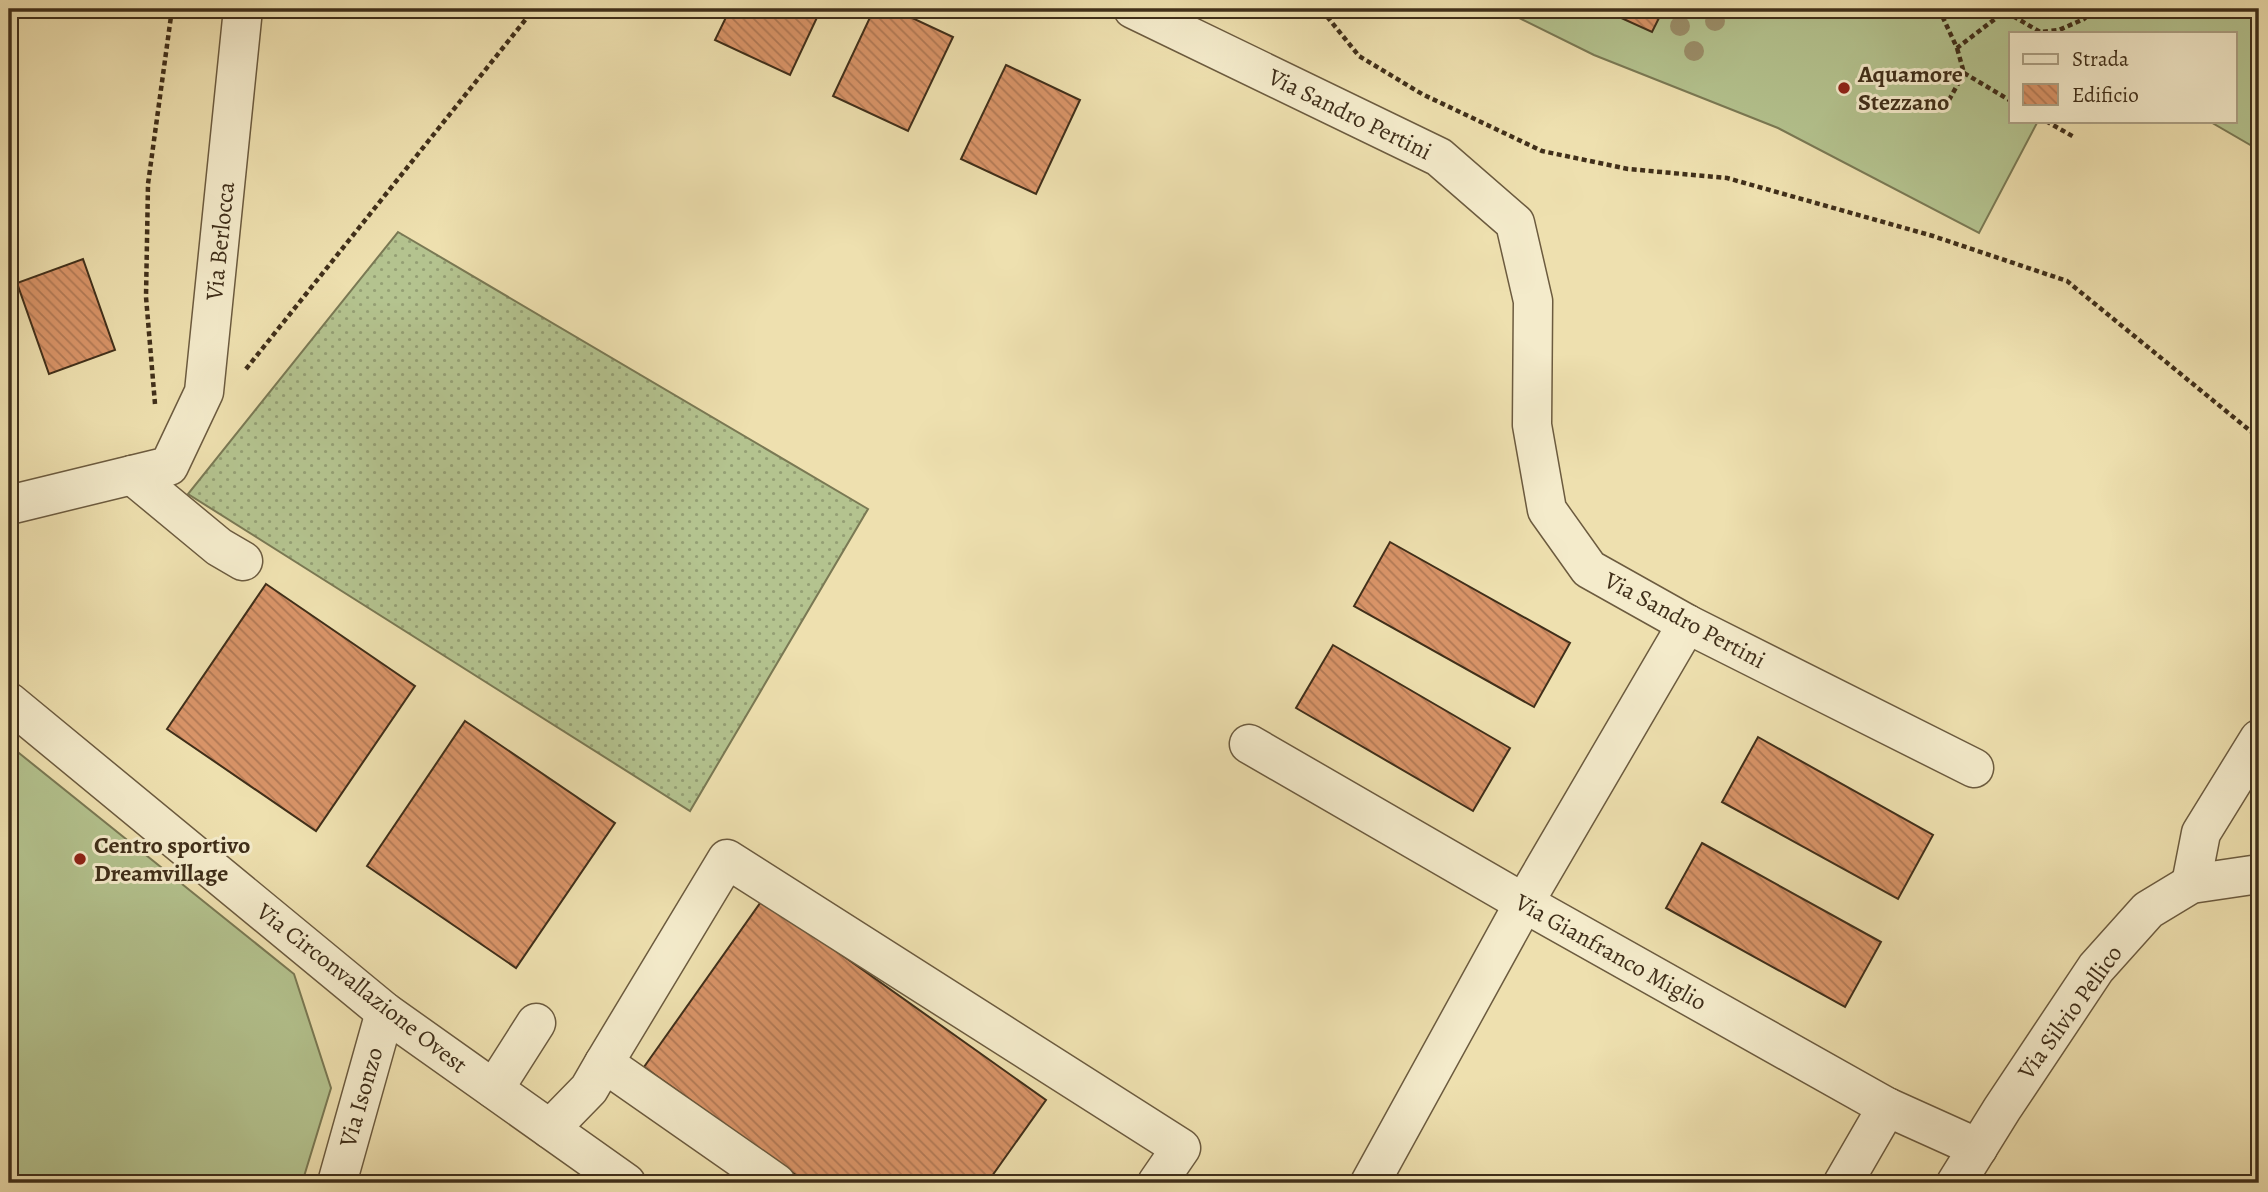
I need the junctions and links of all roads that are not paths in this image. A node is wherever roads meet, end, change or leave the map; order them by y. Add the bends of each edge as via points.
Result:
1 (243, 9) edge
2 (1133, 9) edge
3 (132, 475) junction
4 (9, 505) edge
5 (243, 561) dead end
6 (1687, 624) junction
7 (9, 702) edge
8 (2259, 739) edge
9 (1249, 744) dead end
10 (1974, 768) dead end
11 (2259, 874) edge
12 (2191, 884) junction
13 (1524, 903) junction
14 (386, 1012) junction
15 (536, 1023) dead end
16 (604, 1063) junction
17 (495, 1089) junction
18 (1887, 1108) junction
19 (551, 1129) junction
20 (1979, 1148) junction
21 (337, 1183) edge
22 (626, 1183) edge
23 (776, 1183) edge
24 (1157, 1183) edge
25 (1370, 1183) edge
26 (1843, 1183) edge
27 (1956, 1183) edge

1 - 3 street, Via Berlocca via 205,392 169,466
2 - 6 street, Via Sandro Pertini via 1439,157 1515,223 1533,301 1532,425 1547,510 1590,569
3 - 4 street
3 - 5 street via 219,547
6 - 10 street, Via Sandro Pertini
6 - 13 street
7 - 14 street, Via Circonvallazione Ovest
8 - 12 street via 2200,832
9 - 13 street, Via Gianfranco Miglio
11 - 12 street, Via Silvio Pellico
12 - 20 street, Via Silvio Pellico via 2148,910 2095,968
13 - 18 street, Via Gianfranco Miglio
13 - 25 street
14 - 17 street, Via Circonvallazione Ovest
14 - 21 street, Via Isonzo
15 - 17 street
16 - 19 street via 589,1089
16 - 23 street
16 - 24 street via 727,859 1181,1148
17 - 19 street, Via Circonvallazione Ovest
18 - 20 street, Via Gianfranco Miglio
18 - 26 street
19 - 22 street, Via Circonvallazione Ovest
20 - 27 street, Via Silvio Pellico

